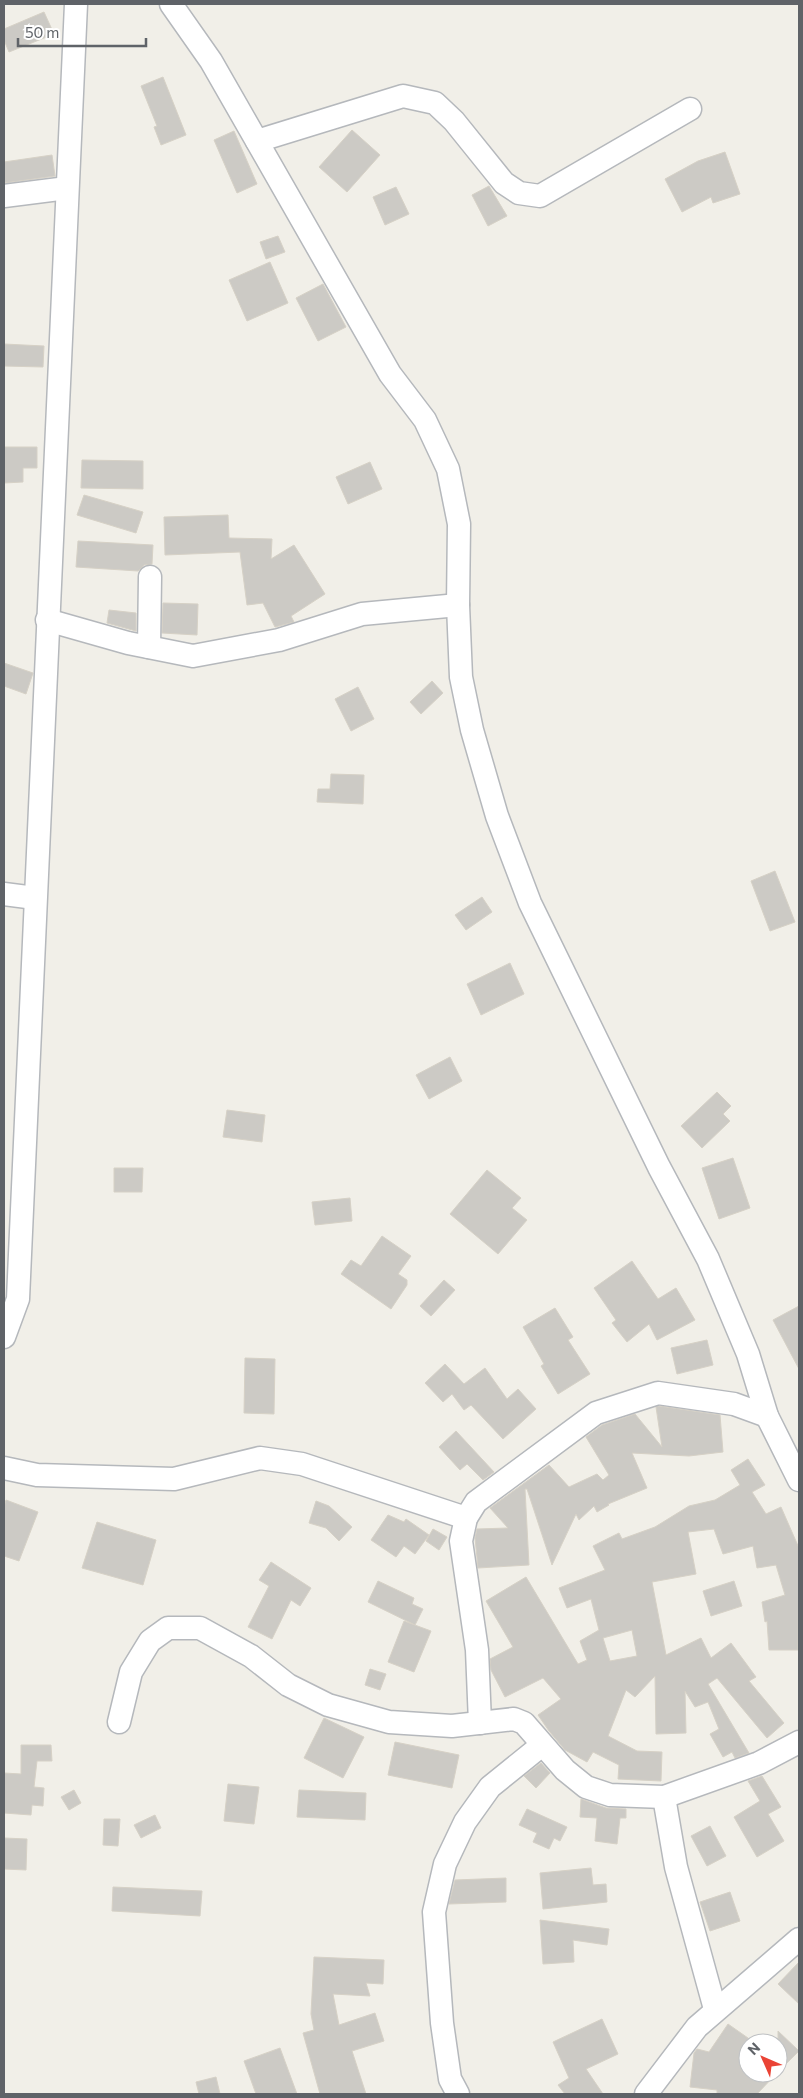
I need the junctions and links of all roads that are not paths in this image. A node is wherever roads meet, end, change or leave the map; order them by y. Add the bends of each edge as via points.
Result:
1 (76, 4) edge
2 (171, 4) edge
3 (690, 109) dead end
4 (257, 141) junction
5 (67, 188) junction
6 (4, 196) edge
7 (150, 577) dead end
8 (458, 605) junction
9 (47, 620) junction
10 (149, 647) junction
11 (4, 894) edge
12 (35, 898) junction
13 (4, 1337) edge
14 (767, 1416) junction
15 (4, 1468) edge
16 (799, 1480) edge
17 (466, 1518) junction
18 (119, 1722) dead end
19 (480, 1722) junction
20 (799, 1742) edge
21 (542, 1745) junction
22 (664, 1797) junction
23 (799, 1939) edge
24 (715, 2010) junction
25 (664, 2084) edge
26 (458, 2094) edge
27 (646, 2094) edge

1 - 5 street
2 - 4 street via 211,61
3 - 4 street via 540,196 519,193 504,183 454,121 435,103 403,96
4 - 8 street via 390,374 425,420 448,469 459,524
5 - 6 street
5 - 9 street
7 - 10 street
8 - 10 street via 362,614 279,640 193,656
8 - 14 street via 461,677 472,730 500,825 530,903 659,1167 708,1259 748,1354
9 - 10 street
9 - 12 street
11 - 12 street
12 - 13 street via 18,1299
14 - 16 street
14 - 17 street via 734,1404 658,1393 596,1413 476,1502
15 - 17 street via 37,1475 174,1479 260,1458 302,1464
17 - 19 street via 461,1541 477,1650
18 - 19 street via 131,1672 150,1641 168,1628 200,1628 251,1656 288,1685 328,1705 390,1722 452,1726
19 - 21 street via 514,1719 524,1724
20 - 22 street via 759,1763
21 - 22 street via 586,1787 610,1795
21 - 26 street via 490,1787 465,1822 445,1864 434,1912 442,2024 450,2079
22 - 24 street via 676,1867
23 - 24 street
24 - 25 street via 697,2027
25 - 27 street

